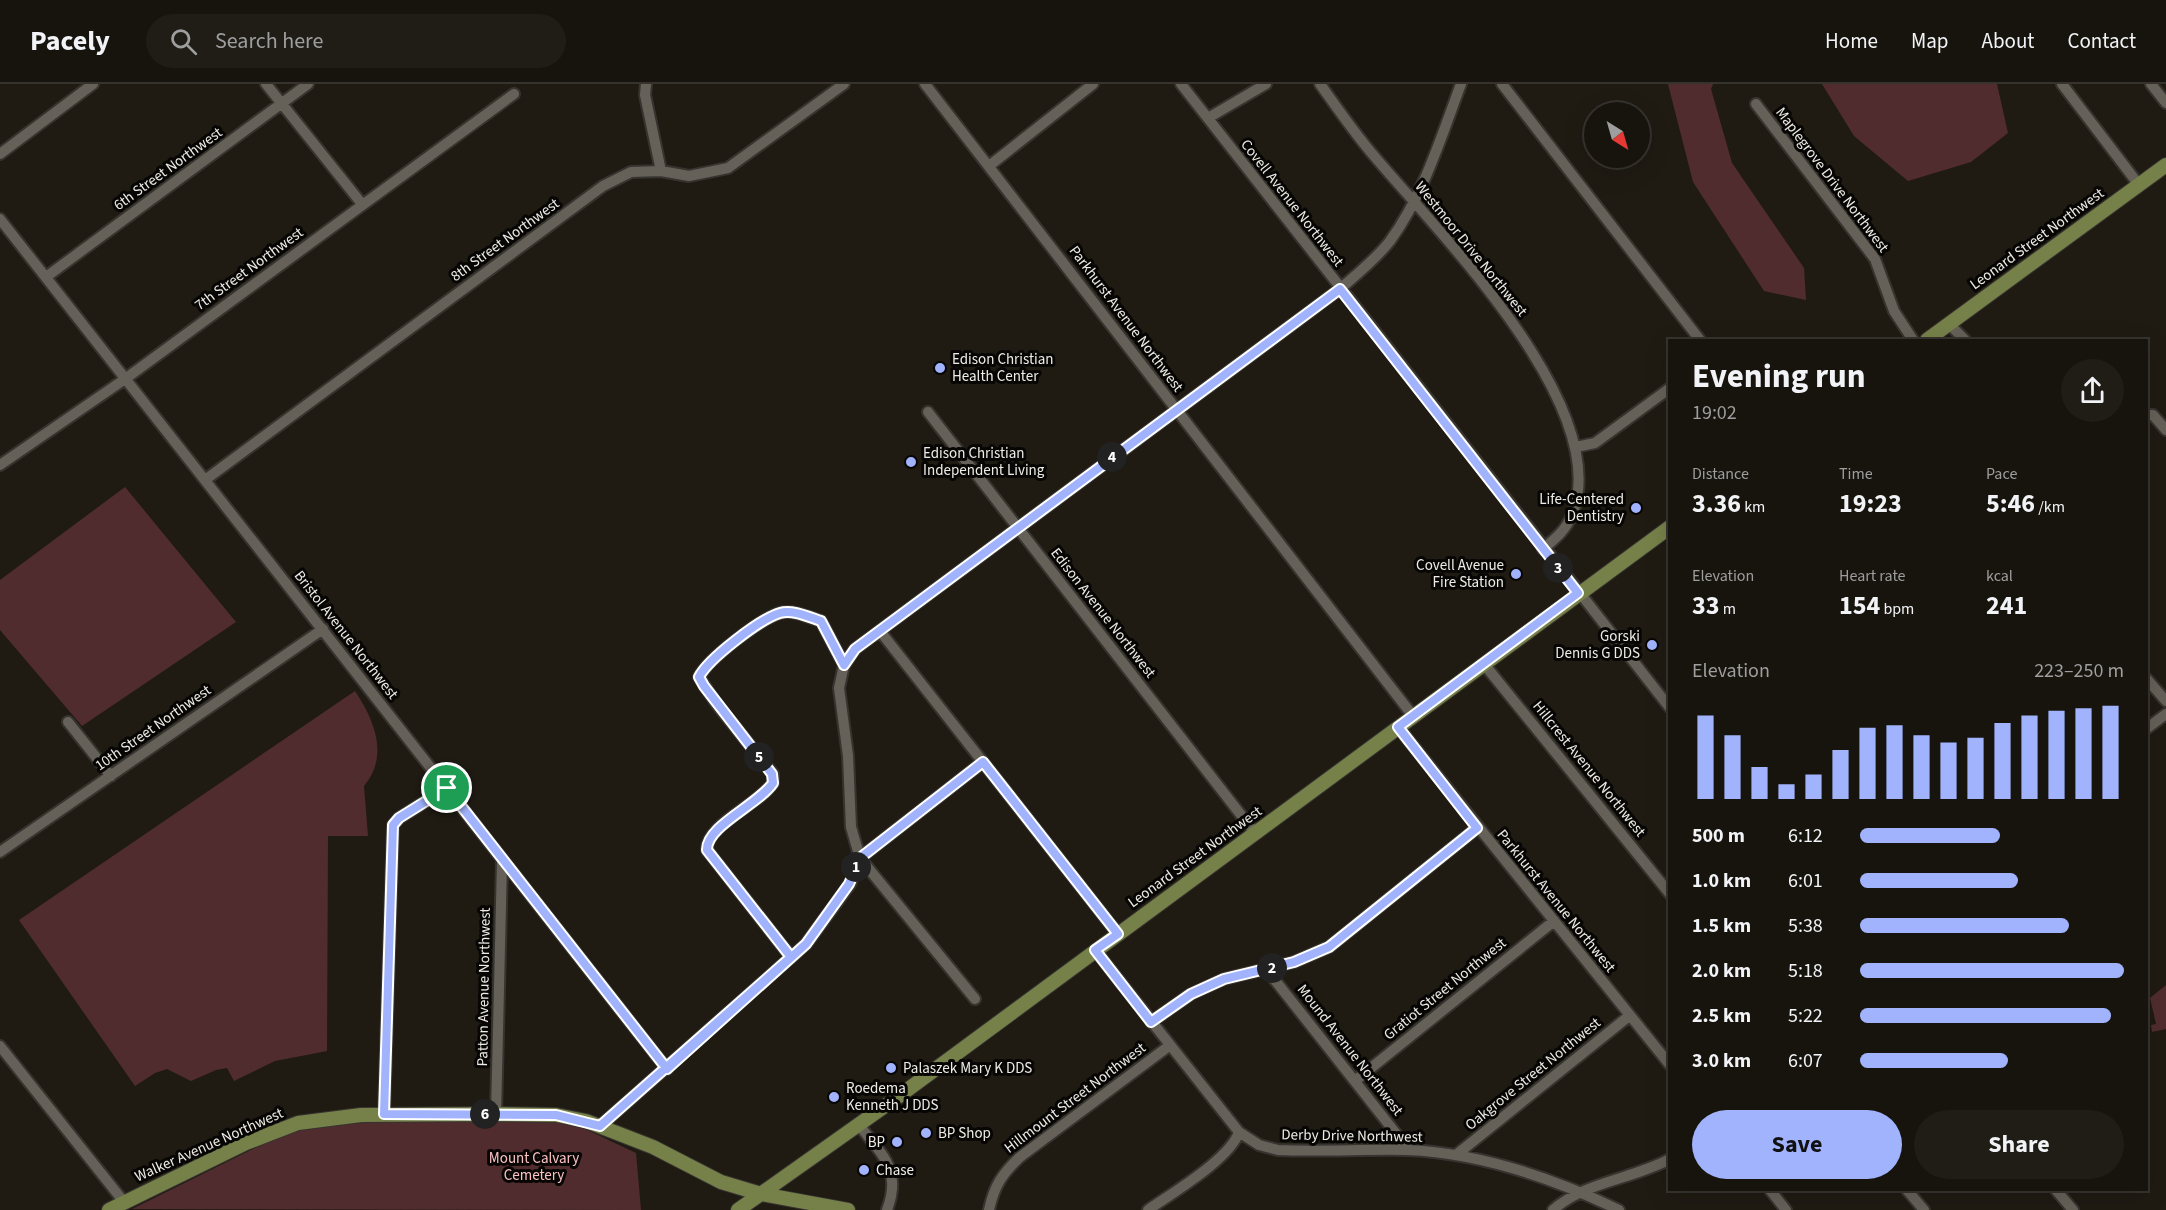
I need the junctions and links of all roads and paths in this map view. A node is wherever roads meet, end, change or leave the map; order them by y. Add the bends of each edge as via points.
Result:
1 (93, 84) edge
2 (266, 84) edge
3 (308, 84) edge
4 (646, 84) edge
5 (844, 84) edge
6 (925, 84) edge
7 (1093, 84) edge
8 (1181, 84) edge
9 (1266, 84) edge
10 (1320, 84) edge
11 (1461, 84) edge
12 (1502, 84) edge
13 (2062, 84) edge
14 (2151, 84) edge
15 (514, 94) dead end
16 (282, 104) junction
17 (1756, 104) dead end
18 (2166, 104) edge
19 (1208, 118) junction
20 (0, 154) edge
21 (2166, 165) edge
22 (989, 166) junction
23 (661, 171) junction
24 (2139, 185) junction
25 (1414, 202) junction
26 (362, 204) junction
27 (0, 219) edge
28 (46, 278) junction
29 (1340, 289) junction
30 (1949, 324) junction
31 (1699, 339) edge
32 (1912, 339) edge
33 (1928, 339) edge
34 (1964, 339) edge
35 (125, 379) junction
36 (1668, 389) edge
37 (1177, 410) junction
38 (928, 412) dead end
39 (2148, 415) edge
40 (2166, 430) edge
41 (1576, 447) junction
42 (0, 465) edge
43 (205, 480) junction
44 (1017, 527) junction
45 (1668, 528) edge
46 (1543, 549) junction
47 (1578, 593) junction
48 (322, 629) junction
49 (880, 631) junction
50 (1484, 664) junction
51 (844, 665) junction
52 (2148, 680) edge
53 (2166, 701) edge
54 (1668, 706) edge
55 (2166, 714) edge
56 (1413, 716) junction
57 (68, 722) dead end
58 (1398, 727) junction
59 (2148, 728) edge
60 (983, 762) junction
61 (111, 776) junction
62 (447, 788) junction
63 (1477, 828) junction
64 (1255, 833) junction
65 (0, 852) edge
66 (860, 858) junction
67 (502, 861) junction
68 (1668, 892) edge
69 (1554, 921) junction
70 (1118, 934) junction
71 (1095, 950) junction
72 (791, 957) junction
73 (1267, 970) junction
74 (975, 999) dead end
75 (1629, 1016) junction
76 (1151, 1022) junction
77 (0, 1046) edge
78 (1169, 1046) junction
79 (1668, 1063) edge
80 (667, 1069) junction
81 (1356, 1080) junction
82 (384, 1114) junction
83 (496, 1114) junction
84 (859, 1125) junction
85 (600, 1126) junction
86 (1239, 1132) junction
87 (1408, 1150) junction
88 (1456, 1155) junction
89 (1668, 1160) edge
90 (1771, 1191) edge
91 (1908, 1191) edge
92 (2057, 1191) edge
93 (1580, 1192) junction
94 (761, 1194) junction
95 (124, 1202) junction
96 (823, 1207) edge
97 (108, 1210) edge
98 (738, 1210) edge
99 (848, 1210) edge
100 (887, 1210) edge
101 (989, 1210) edge
102 (1148, 1210) edge
103 (1553, 1210) edge
104 (1619, 1210) edge
105 (1786, 1210) edge
106 (1924, 1210) edge
107 (2073, 1210) edge

1 - 20 street
2 - 16 street
3 - 16 street, 6th Street Northwest
4 - 23 street
5 - 23 street, 8th Street Northwest via 728,168 689,176
6 - 22 street, Parkhurst Avenue Northwest
7 - 22 street
8 - 19 street, Covell Avenue Northwest
9 - 19 street
10 - 25 street, Westmoor Drive Northwest
11 - 25 street
12 - 31 street
13 - 24 street
14 - 18 street
15 - 26 street, 7th Street Northwest
16 - 26 street
16 - 28 street, 6th Street Northwest
17 - 32 street, Maplegrove Drive Northwest via 1875,259 1894,311
19 - 29 street, Covell Avenue Northwest
21 - 24 main road, Leonard Street Northwest
22 - 37 street, Parkhurst Avenue Northwest
23 - 43 street, 8th Street Northwest via 631,171 603,186
24 - 30 main road, Leonard Street Northwest
25 - 29 street via 1390,241
25 - 41 street, Westmoor Drive Northwest via 1515,327 1549,383
26 - 35 street, 7th Street Northwest
27 - 28 street, Bristol Avenue Northwest
28 - 35 street, Bristol Avenue Northwest
29 - 37 street
29 - 46 street, Covell Avenue Northwest
30 - 33 main road, Leonard Street Northwest
30 - 34 street
35 - 42 street, 7th Street Northwest
35 - 43 street, Bristol Avenue Northwest
36 - 41 street via 1595,443
37 - 44 street
37 - 56 street, Parkhurst Avenue Northwest
38 - 44 street, Edison Avenue Northwest
39 - 40 street via 2153,415
41 - 46 street, Westmoor Drive Northwest via 1579,484 1573,514 1560,535
43 - 48 street, Bristol Avenue Northwest
44 - 49 street
44 - 64 street, Edison Avenue Northwest
45 - 47 main road, Leonard Street Northwest
46 - 47 street, Covell Avenue Northwest
47 - 50 main road, Leonard Street Northwest
47 - 54 street, Covell Avenue Northwest
48 - 61 street, 10th Street Northwest
48 - 62 street, Bristol Avenue Northwest
49 - 51 street via 855,649
49 - 60 street
50 - 56 main road, Leonard Street Northwest
50 - 68 street, Hillcrest Avenue Northwest
51 - 66 street via 839,688 848,756 851,827
51 - 72 street via 821,621 780,612 707,664 699,677 772,774 773,783 754,803 712,834 707,850
52 - 53 street
55 - 59 street
56 - 58 main road, Leonard Street Northwest
57 - 61 street
58 - 63 street, Parkhurst Avenue Northwest
58 - 64 main road, Leonard Street Northwest
60 - 66 street
60 - 70 street
61 - 65 street, 10th Street Northwest
62 - 67 street, Bristol Avenue Northwest
62 - 82 street via 393,825
63 - 69 street, Parkhurst Avenue Northwest
63 - 73 street, Hillmount Street Northwest via 1329,947
64 - 70 main road, Leonard Street Northwest
66 - 72 street via 837,902 806,944
66 - 74 street
67 - 80 street, Bristol Avenue Northwest
67 - 83 street, Patton Avenue Northwest
69 - 75 street, Parkhurst Avenue Northwest
69 - 81 street, Gratiot Street Northwest
70 - 71 main road, Leonard Street Northwest
71 - 76 street, Derby Drive Northwest
71 - 84 main road, Leonard Street Northwest
72 - 80 street
73 - 76 street, Hillmount Street Northwest via 1224,979 1191,994
73 - 81 street, Mound Avenue Northwest
75 - 79 street, Parkhurst Avenue Northwest
75 - 88 street, Oakgrove Street Northwest
76 - 78 street, Derby Drive Northwest
77 - 95 street
78 - 86 street, Derby Drive Northwest
78 - 101 street, Hillmount Street Northwest via 1020,1157 1003,1173
80 - 85 street
81 - 87 street, Mound Avenue Northwest
82 - 83 main road, Walker Avenue Northwest
82 - 95 main road, Walker Avenue Northwest via 312,1120 285,1127
83 - 85 main road, Walker Avenue Northwest via 556,1115
84 - 94 main road, Leonard Street Northwest
84 - 100 street via 894,1178
85 - 94 main road, Walker Avenue Northwest via 659,1150 721,1182
86 - 87 street, Derby Drive Northwest via 1278,1150
86 - 102 street via 1222,1155
87 - 88 street, Derby Drive Northwest
88 - 93 street, Derby Drive Northwest
89 - 93 street via 1643,1173
90 - 105 street
91 - 106 street
92 - 107 street
93 - 103 street
93 - 104 street, Derby Drive Northwest
94 - 96 main road, Walker Avenue Northwest
94 - 98 main road, Leonard Street Northwest
95 - 97 main road, Walker Avenue Northwest
96 - 99 main road, Walker Avenue Northwest

